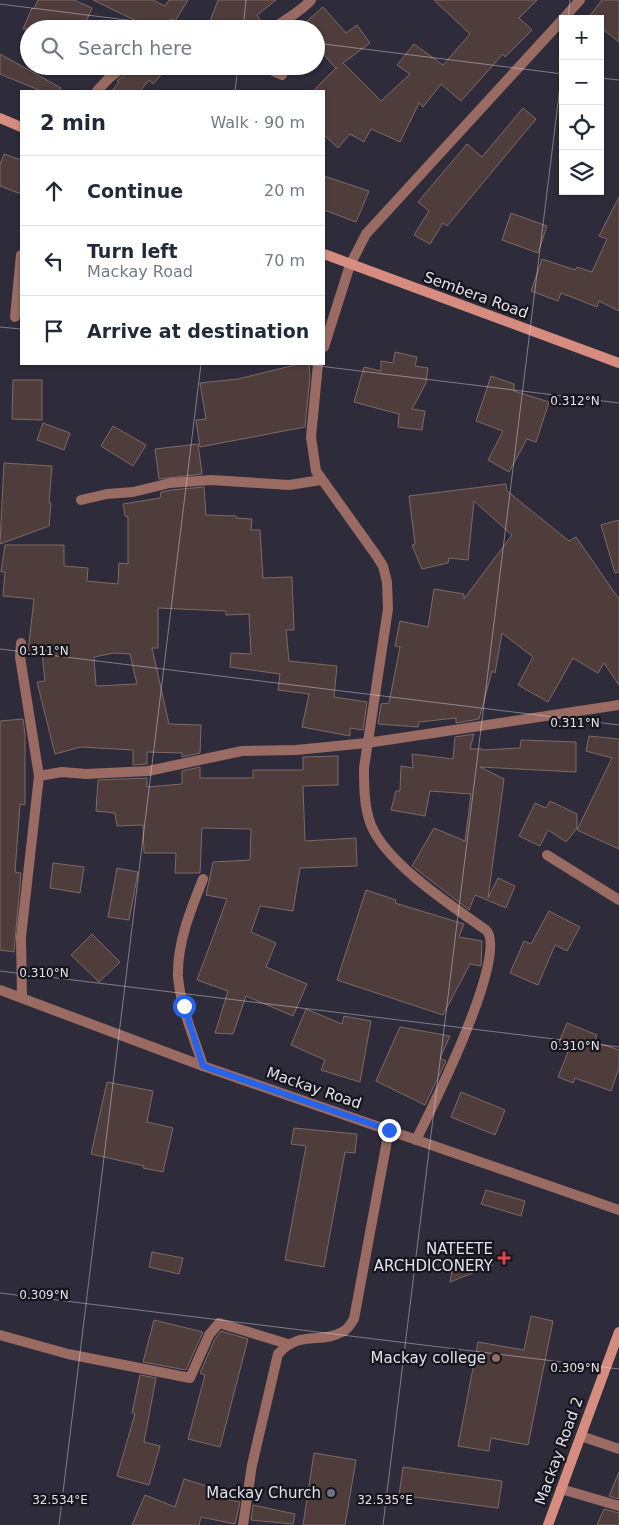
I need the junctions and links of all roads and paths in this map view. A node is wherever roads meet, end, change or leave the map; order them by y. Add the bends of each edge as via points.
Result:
1 (311, 0) edge
2 (580, 0) edge
3 (567, 15) edge
4 (284, 20) edge
5 (559, 23) edge
6 (113, 75) edge
7 (98, 90) edge
8 (0, 118) edge
9 (20, 127) edge
10 (325, 254) edge
11 (20, 265) edge
12 (350, 265) junction
13 (15, 317) dead end
14 (325, 345) edge
15 (619, 363) edge
16 (318, 365) edge
17 (321, 480) junction
18 (81, 500) dead end
19 (21, 643) dead end
20 (619, 705) edge
21 (367, 743) junction
22 (39, 776) junction
23 (546, 854) dead end
24 (203, 879) dead end
25 (619, 900) edge
26 (0, 990) edge
27 (22, 998) junction
28 (203, 1066) junction
29 (389, 1130) junction
30 (416, 1140) junction
31 (619, 1210) edge
32 (619, 1332) edge
33 (0, 1335) edge
34 (288, 1344) junction
35 (581, 1436) junction
36 (619, 1449) edge
37 (561, 1489) junction
38 (619, 1506) edge
39 (243, 1525) edge
40 (548, 1525) edge

1 - 4 street via 298,13
2 - 3 street
5 - 12 street via 366,234
6 - 7 street
8 - 9 street
10 - 12 street, Sembera Road
11 - 13 street
12 - 14 street
12 - 15 street, Sembera Road
16 - 17 street via 311,438 313,458
17 - 18 street via 289,485 211,480 170,483
17 - 21 street via 376,555 388,582 381,664
19 - 22 street via 20,658
20 - 21 street
21 - 22 street via 242,751 148,771 62,772
21 - 30 street via 364,791 372,825 405,868 486,930 492,942 484,980 466,1031 450,1072
22 - 27 street via 22,937
23 - 25 street
24 - 28 street via 184,932 178,977
26 - 27 street, Mackay Road
27 - 28 street, Mackay Road
28 - 29 street, Mackay Road
29 - 30 street, Mackay Road
29 - 34 street via 354,1319 344,1331
30 - 31 street, Mackay Road
32 - 35 street, Mackay Road 2
33 - 34 street via 68,1354 190,1378 209,1334 219,1323
34 - 39 street via 278,1354 268,1394
35 - 36 street
35 - 37 street, Mackay Road 2
37 - 38 street
37 - 40 street, Mackay Road 2

